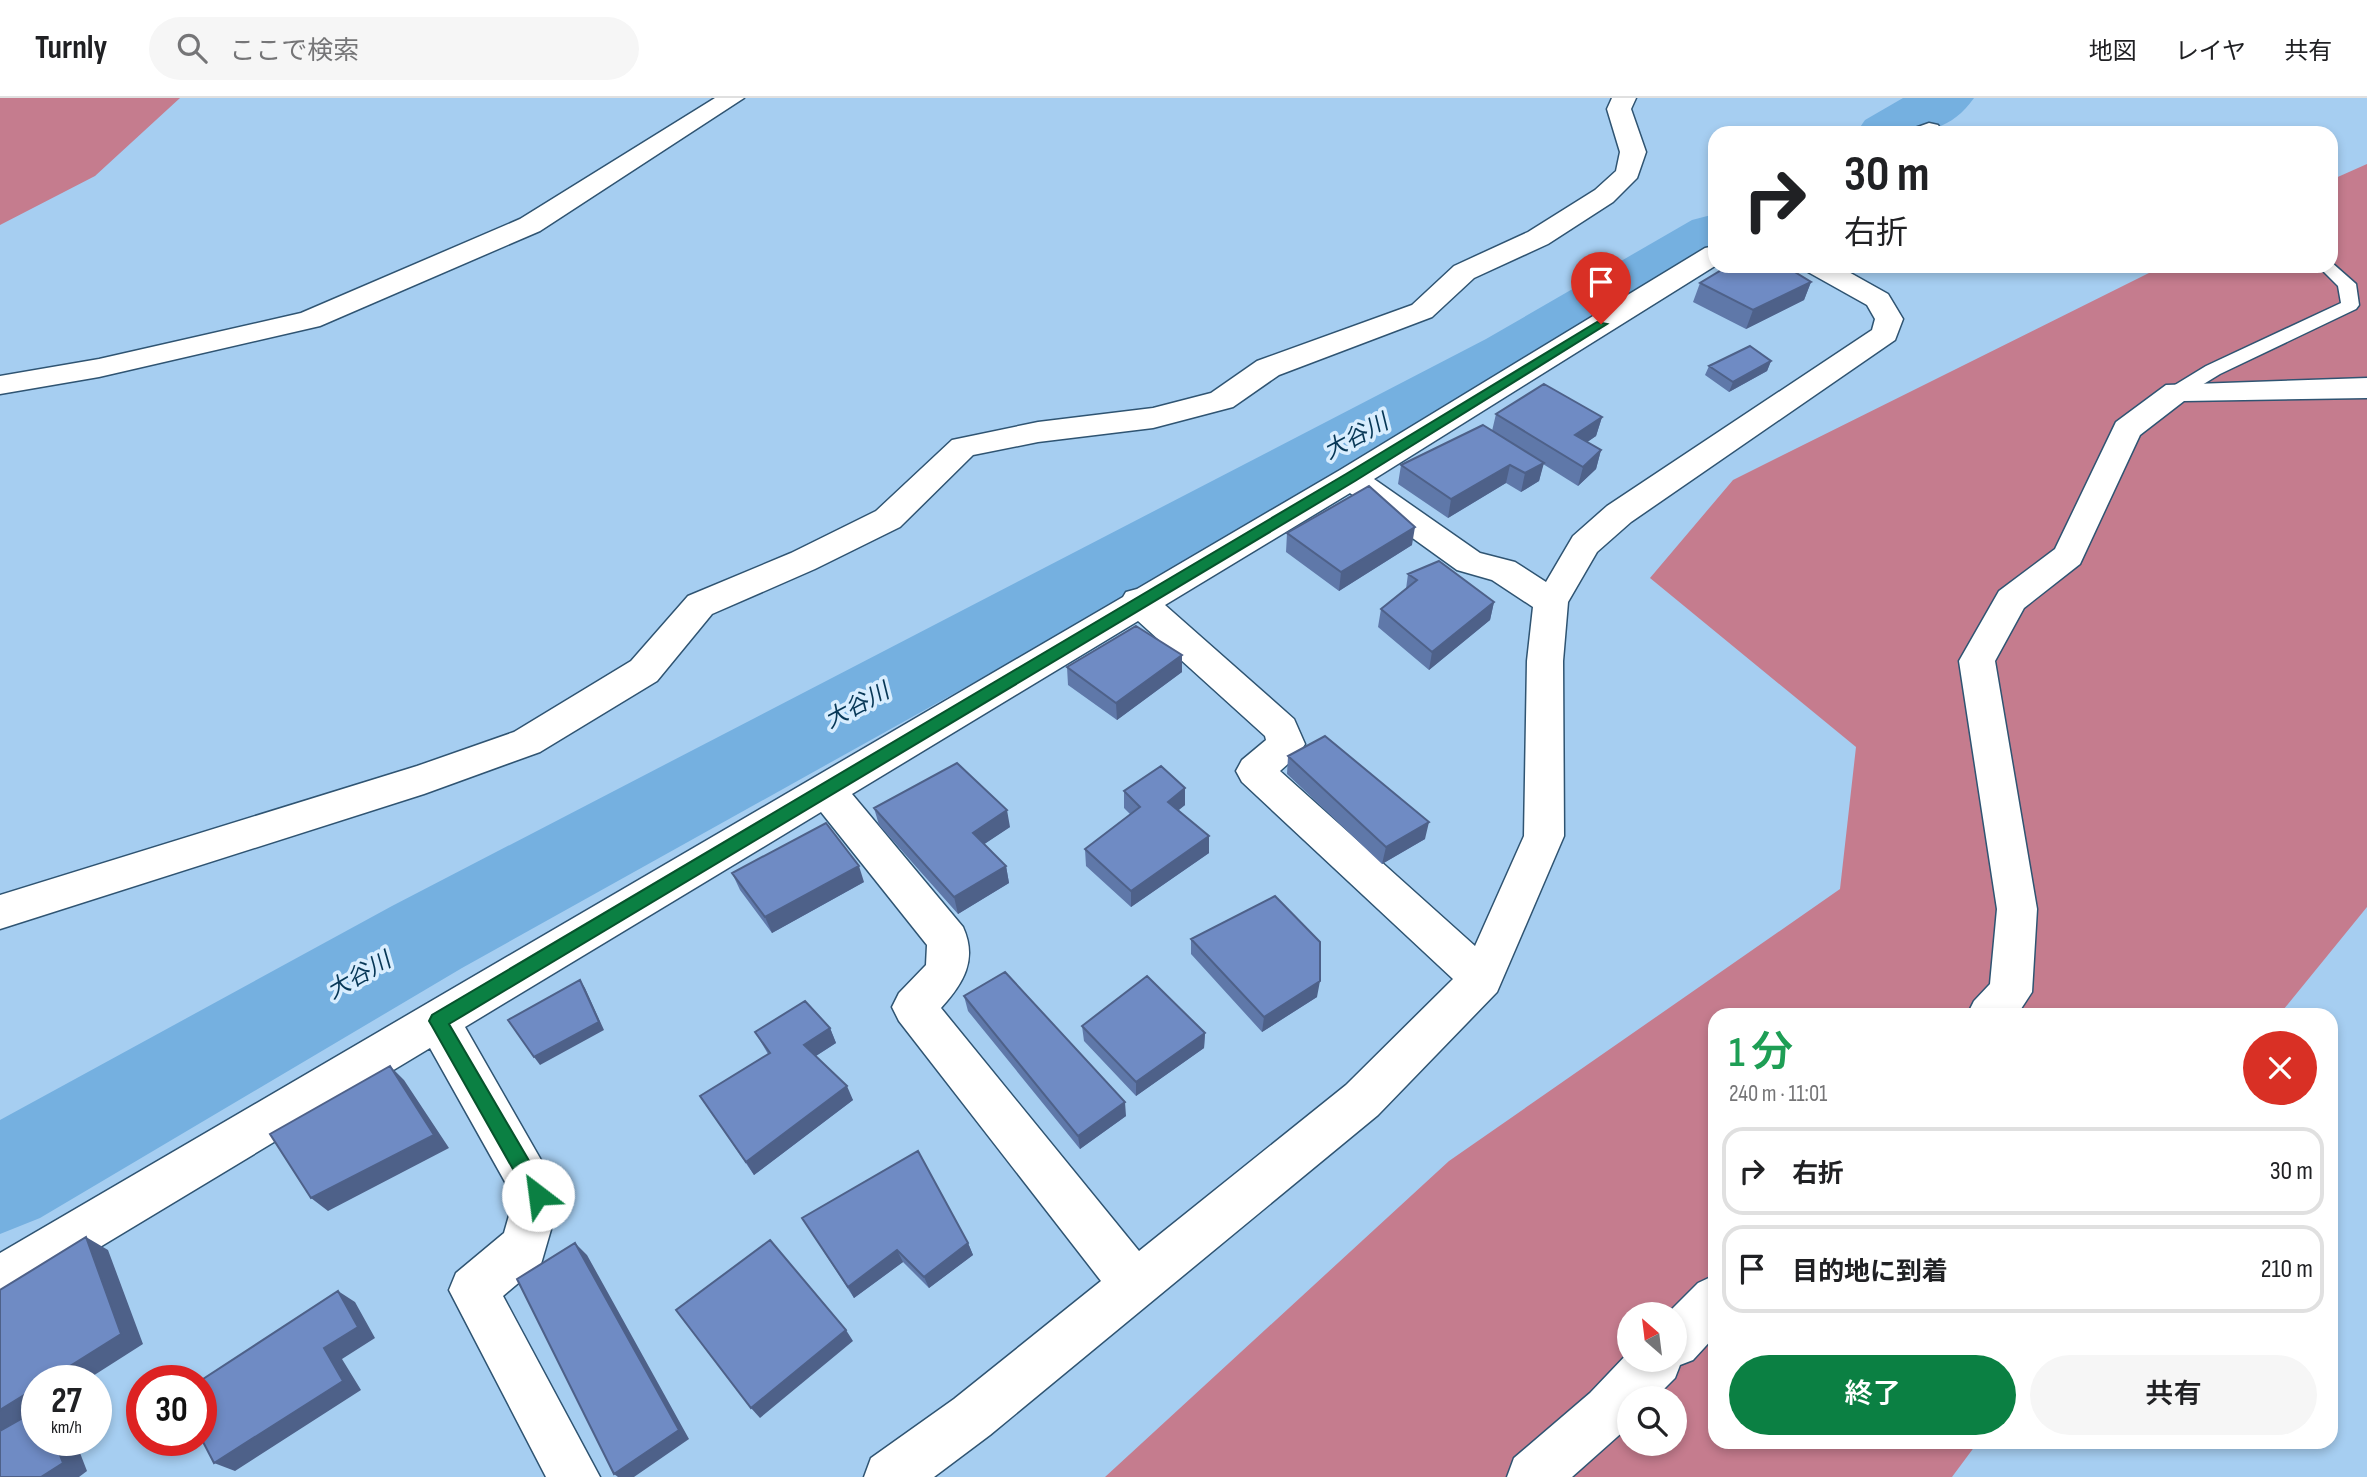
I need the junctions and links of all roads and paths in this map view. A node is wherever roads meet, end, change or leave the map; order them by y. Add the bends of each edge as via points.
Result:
1 (732, 98) edge
2 (1624, 98) edge
3 (1708, 258) edge
4 (1830, 273) edge
5 (2335, 273) edge
6 (0, 385) edge
7 (2367, 388) edge
8 (2177, 392) junction
9 (1350, 478) junction
10 (1138, 601) junction
11 (1551, 602) junction
12 (825, 789) junction
13 (0, 912) edge
14 (1482, 979) junction
15 (1996, 1008) edge
16 (438, 1021) junction
17 (0, 1280) edge
18 (1135, 1285) junction
19 (1708, 1307) edge
20 (1687, 1329) edge
21 (1645, 1372) edge
22 (574, 1477) edge
23 (890, 1477) edge
24 (1533, 1477) edge

1 - 6 street via 530,225 310,320 99,368
2 - 13 street via 1619,109 1633,152 1628,173 1604,196 1538,238 1464,272 1422,311 1268,368 1222,400 1153,418 1038,432 963,447 888,519 700,605 644,671 527,742 424,779
3 - 9 street
4 - 11 street via 1878,300 1889,319 1885,334 1619,514 1585,544
5 - 8 lane via 2347,284 2350,305
7 - 8 street
8 - 15 street via 2127,429 2067,556 2011,600 1977,661 2017,909 2011,992
9 - 10 street
9 - 11 street via 1469,562 1503,571
10 - 12 street
10 - 14 street via 1281,729 1286,744 1255,771
11 - 14 street via 1545,661 1545,836
12 - 16 street
12 - 18 street via 948,940 947,972 914,1007
14 - 18 street via 1362,1100
16 - 17 street
16 - 22 street via 538,1195 524,1247 473,1290
18 - 23 street
19 - 20 street
21 - 24 street

